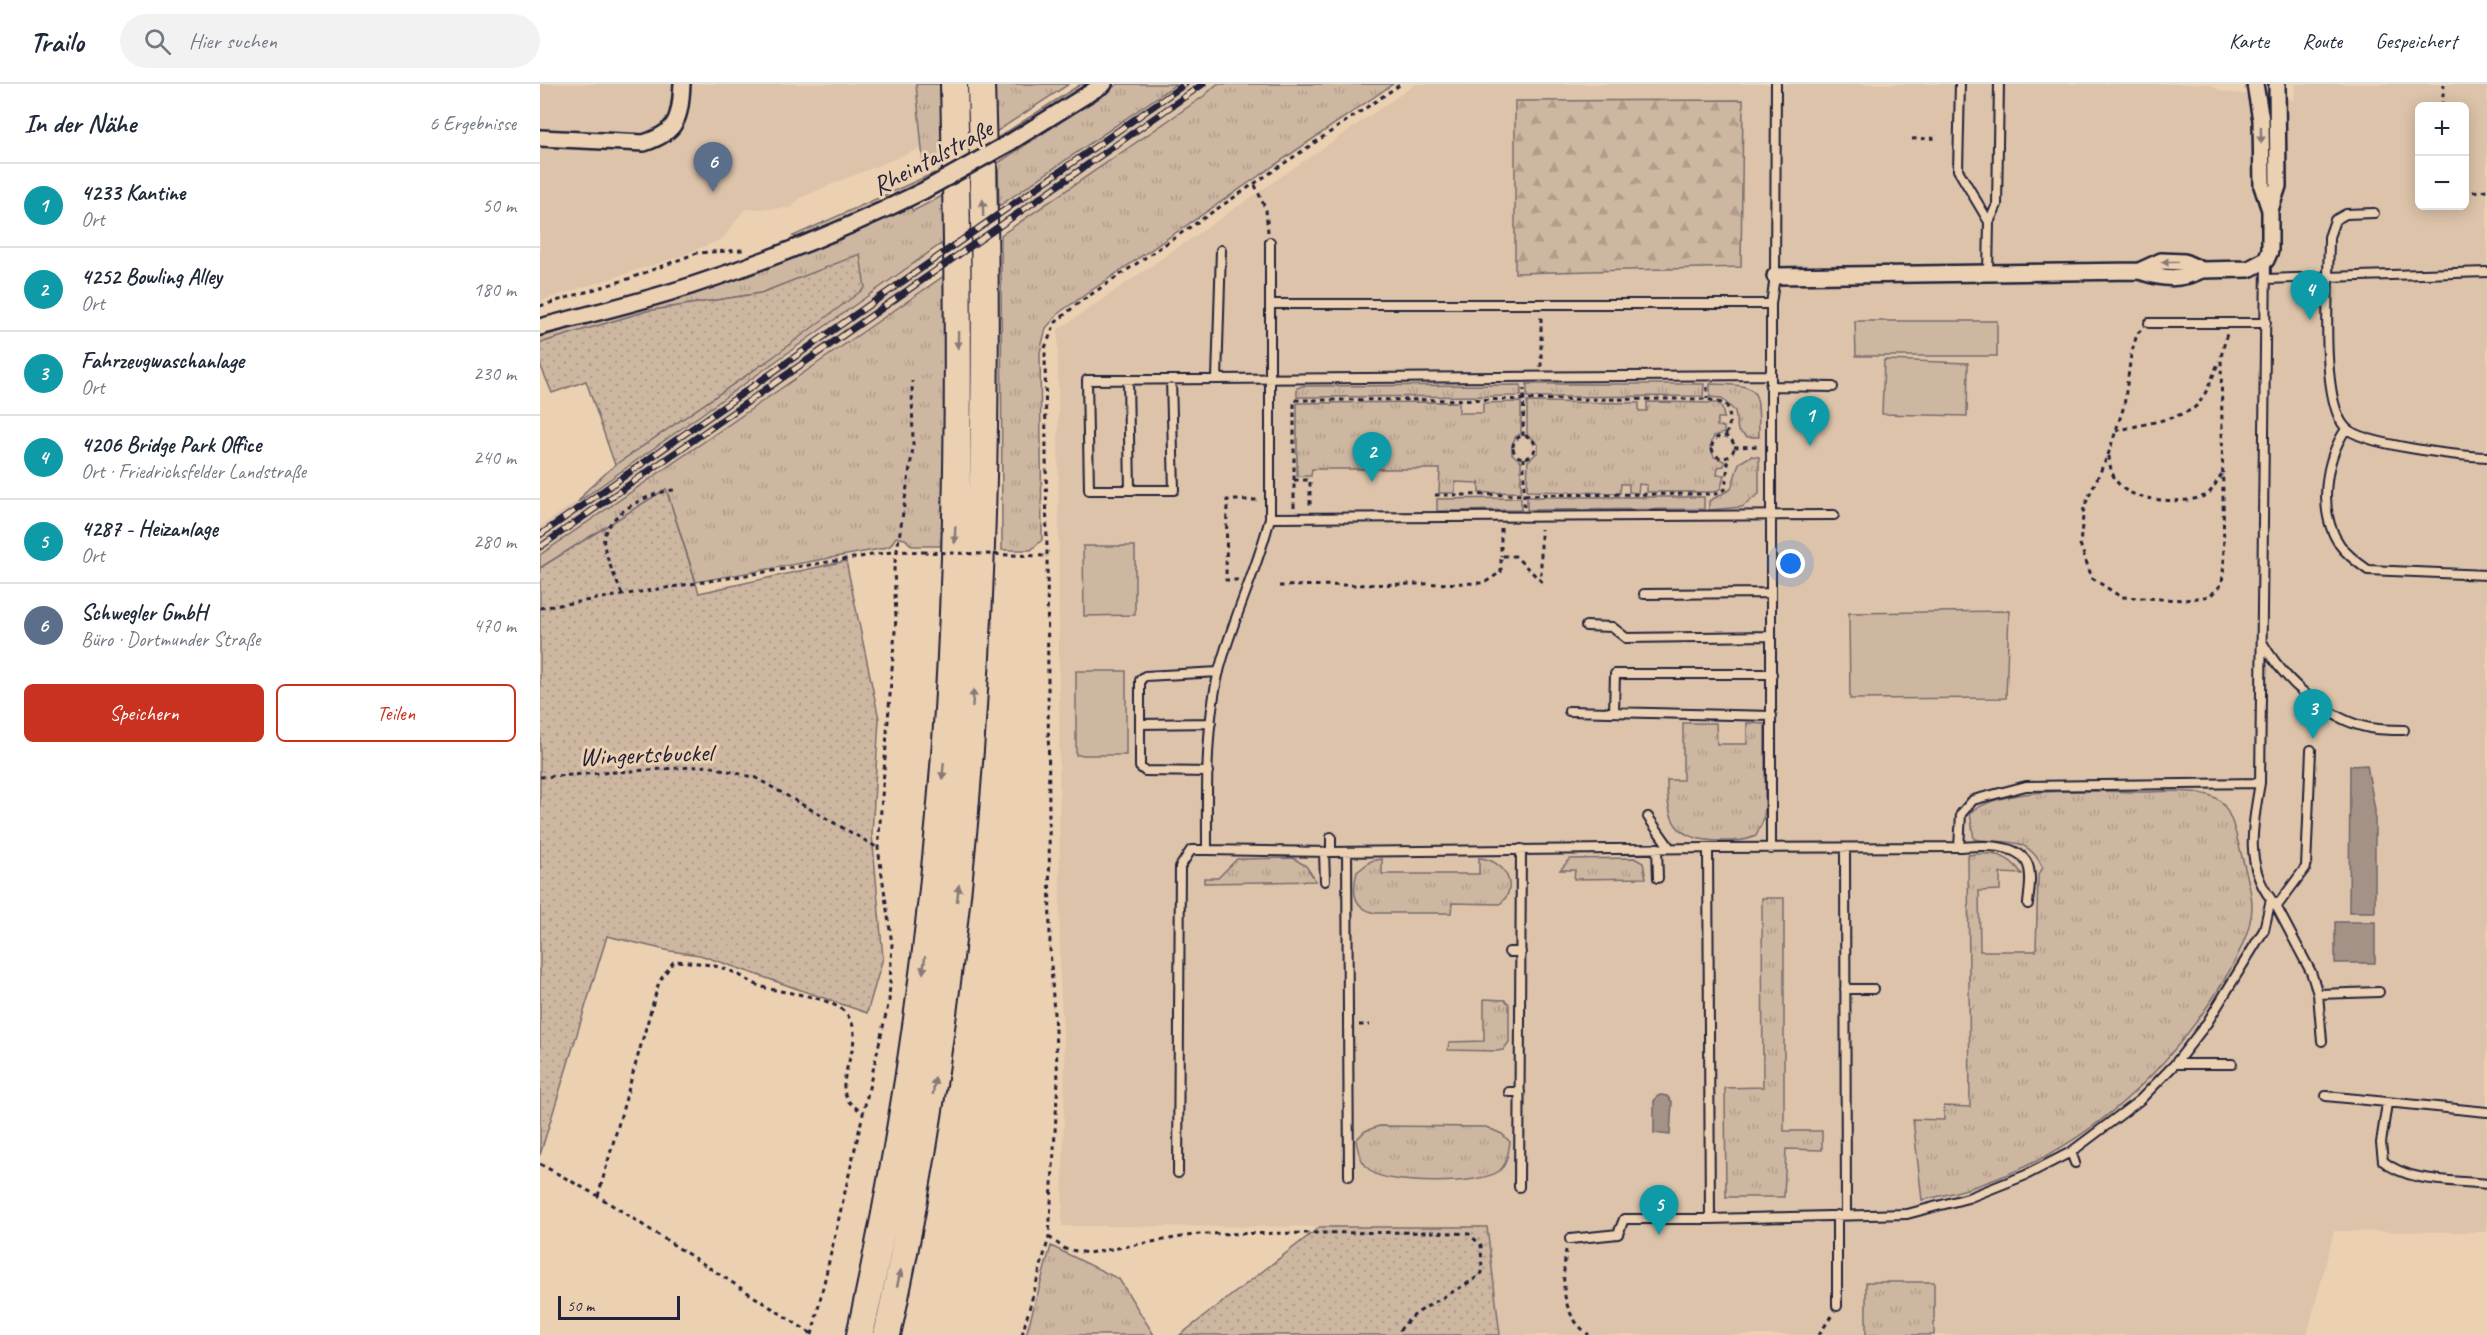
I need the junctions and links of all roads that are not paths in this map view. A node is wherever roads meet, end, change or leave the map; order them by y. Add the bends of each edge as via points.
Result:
1 (682, 84) edge
2 (954, 84) edge
3 (981, 84) edge
4 (1104, 84) edge
5 (1776, 84) edge
6 (1960, 84) edge
7 (1999, 84) edge
8 (2255, 84) edge
9 (2277, 84) edge
10 (540, 138) edge
11 (2270, 210) junction
12 (2374, 213) dead end
13 (1989, 222) junction
14 (1270, 242) road end
15 (1221, 250) dead end
16 (2266, 260) junction
17 (2487, 272) edge
18 (1988, 274) junction
19 (1775, 276) junction
20 (2266, 279) junction
21 (2329, 279) junction
22 (1270, 304) junction
23 (1770, 304) junction
24 (2149, 323) road end
25 (2266, 324) junction
26 (540, 327) edge
27 (1771, 375) junction
28 (1217, 379) junction
29 (1128, 380) junction
30 (1171, 380) junction
31 (1270, 380) junction
32 (1770, 386) junction
33 (1833, 387) dead end
34 (2346, 429) junction
35 (2487, 457) edge
36 (1130, 490) junction
37 (1771, 515) junction
38 (1834, 515) dead end
39 (1270, 518) junction
40 (2487, 575) edge
41 (1771, 593) junction
42 (1644, 594) dead end
43 (1586, 626) dead end
44 (1771, 636) junction
45 (2262, 642) junction
46 (1219, 672) junction
47 (1772, 674) junction
48 (2312, 699) junction
49 (1569, 711) dead end
50 (1614, 712) junction
51 (2312, 714) dead end
52 (1772, 716) junction
53 (1211, 723) junction
54 (1140, 724) junction
55 (2403, 730) dead end
56 (2311, 750) dead end
57 (1208, 772) junction
58 (2260, 783) junction
59 (1648, 817) dead end
60 (1331, 837) dead end
61 (1959, 847) junction
62 (1657, 848) junction
63 (1670, 848) junction
64 (1708, 848) junction
65 (1521, 849) junction
66 (1771, 849) junction
67 (1845, 849) junction
68 (1207, 850) junction
69 (1327, 852) junction
70 (1347, 852) junction
71 (1658, 878) dead end
72 (1325, 881) dead end
73 (2271, 899) junction
74 (2028, 904) dead end
75 (2277, 906) junction
76 (1509, 952) dead end
77 (1521, 952) junction
78 (1874, 989) dead end
79 (1845, 990) junction
80 (2379, 992) dead end
81 (2318, 994) junction
82 (2322, 1041) dead end
83 (2175, 1064) junction
84 (2232, 1064) dead end
85 (1509, 1092) dead end
86 (1520, 1092) junction
87 (2326, 1096) dead end
88 (2387, 1104) junction
89 (2487, 1112) edge
90 (2071, 1152) junction
91 (2075, 1163) dead end
92 (1179, 1173) dead end
93 (1349, 1176) dead end
94 (2487, 1184) edge
95 (1520, 1187) dead end
96 (1837, 1215) junction
97 (1846, 1215) junction
98 (1710, 1219) junction
99 (1570, 1239) road end
100 (1837, 1306) road end
101 (860, 1335) edge
102 (886, 1335) edge

1 - 10 street via 681,109 675,126 660,138 644,143
2 -> 101 highway via 959,281 948,710 932,904 920,995 897,1151
102 -> 3 highway via 924,1152 963,846 976,664 982,498
4 - 26 street, Rheintalstraße, bridge via 1009,143 874,215 775,257 688,287
5 - 19 lane
6 - 13 lane via 1958,170
7 - 13 lane via 1997,205
8 -> 11 street via 2261,120 2262,186
9 - 11 street via 2278,186
11 - 16 street via 2270,251
12 - 21 lane via 2346,214 2335,220 2329,237
13 - 18 lane
14 - 22 lane
15 - 28 lane
16 - 18 street via 2249,269 2202,270 2184,278 2160,278 2139,271
16 - 20 lane
17 - 21 lane
18 - 19 street
19 - 23 lane
20 - 21 lane
20 - 25 lane
21 - 34 lane via 2328,354 2337,416
22 - 23 lane
22 - 31 lane
23 - 27 lane
24 - 25 lane
25 - 45 lane
27 - 31 lane
27 - 32 lane
28 - 30 lane
28 - 31 lane
29 - 30 lane
29 - 36 lane
29 - 36 lane via 1087,380 1089,490
30 - 36 lane via 1173,490
31 - 39 lane
32 - 33 lane
32 - 37 lane
34 - 35 lane via 2358,437 2380,442
34 - 40 lane via 2336,443 2330,467 2328,520 2340,545 2354,560 2368,570
37 - 38 lane
37 - 39 lane
37 - 41 lane
39 - 46 lane
41 - 42 lane
41 - 44 lane
43 - 44 lane via 1612,627 1626,638
44 - 47 lane
45 - 48 lane via 2290,682
45 - 58 lane
46 - 53 lane
46 - 54 lane via 1145,676 1140,680
47 - 50 lane via 1615,674
47 - 52 lane
48 - 51 lane
48 - 55 lane via 2370,728
49 - 50 lane
50 - 52 lane
52 - 66 lane
53 - 54 lane
53 - 57 lane
54 - 57 lane via 1140,767 1145,771
56 - 75 lane via 2306,867
57 - 68 lane
58 - 61 lane via 2026,786 1973,801 1961,814
58 - 73 lane via 2253,865
59 - 63 lane
60 - 69 lane
61 - 67 lane
61 - 74 lane via 2013,850 2026,861
62 - 63 lane
62 - 65 lane
62 - 71 lane
63 - 64 lane
64 - 66 lane
64 - 98 lane
65 - 70 lane
65 - 77 lane
66 - 67 lane
67 - 79 lane
68 - 69 lane
68 - 92 lane via 1191,850 1180,867
69 - 70 lane
69 - 72 lane
70 - 93 lane via 1352,1089
73 - 75 lane
73 - 83 lane via 2265,930
75 - 81 lane
76 - 77 lane
77 - 86 lane
78 - 79 lane
79 - 97 lane
80 - 81 lane
81 - 82 lane
83 - 84 lane
83 - 90 lane via 2140,1100
85 - 86 lane
86 - 95 lane
87 - 88 lane
88 - 89 lane
88 - 94 lane via 2381,1143 2383,1161 2392,1169
90 - 91 lane
90 - 97 lane via 1968,1198 1907,1214
96 - 97 lane
96 - 98 lane
96 - 100 lane
98 - 99 lane via 1624,1219 1618,1234

